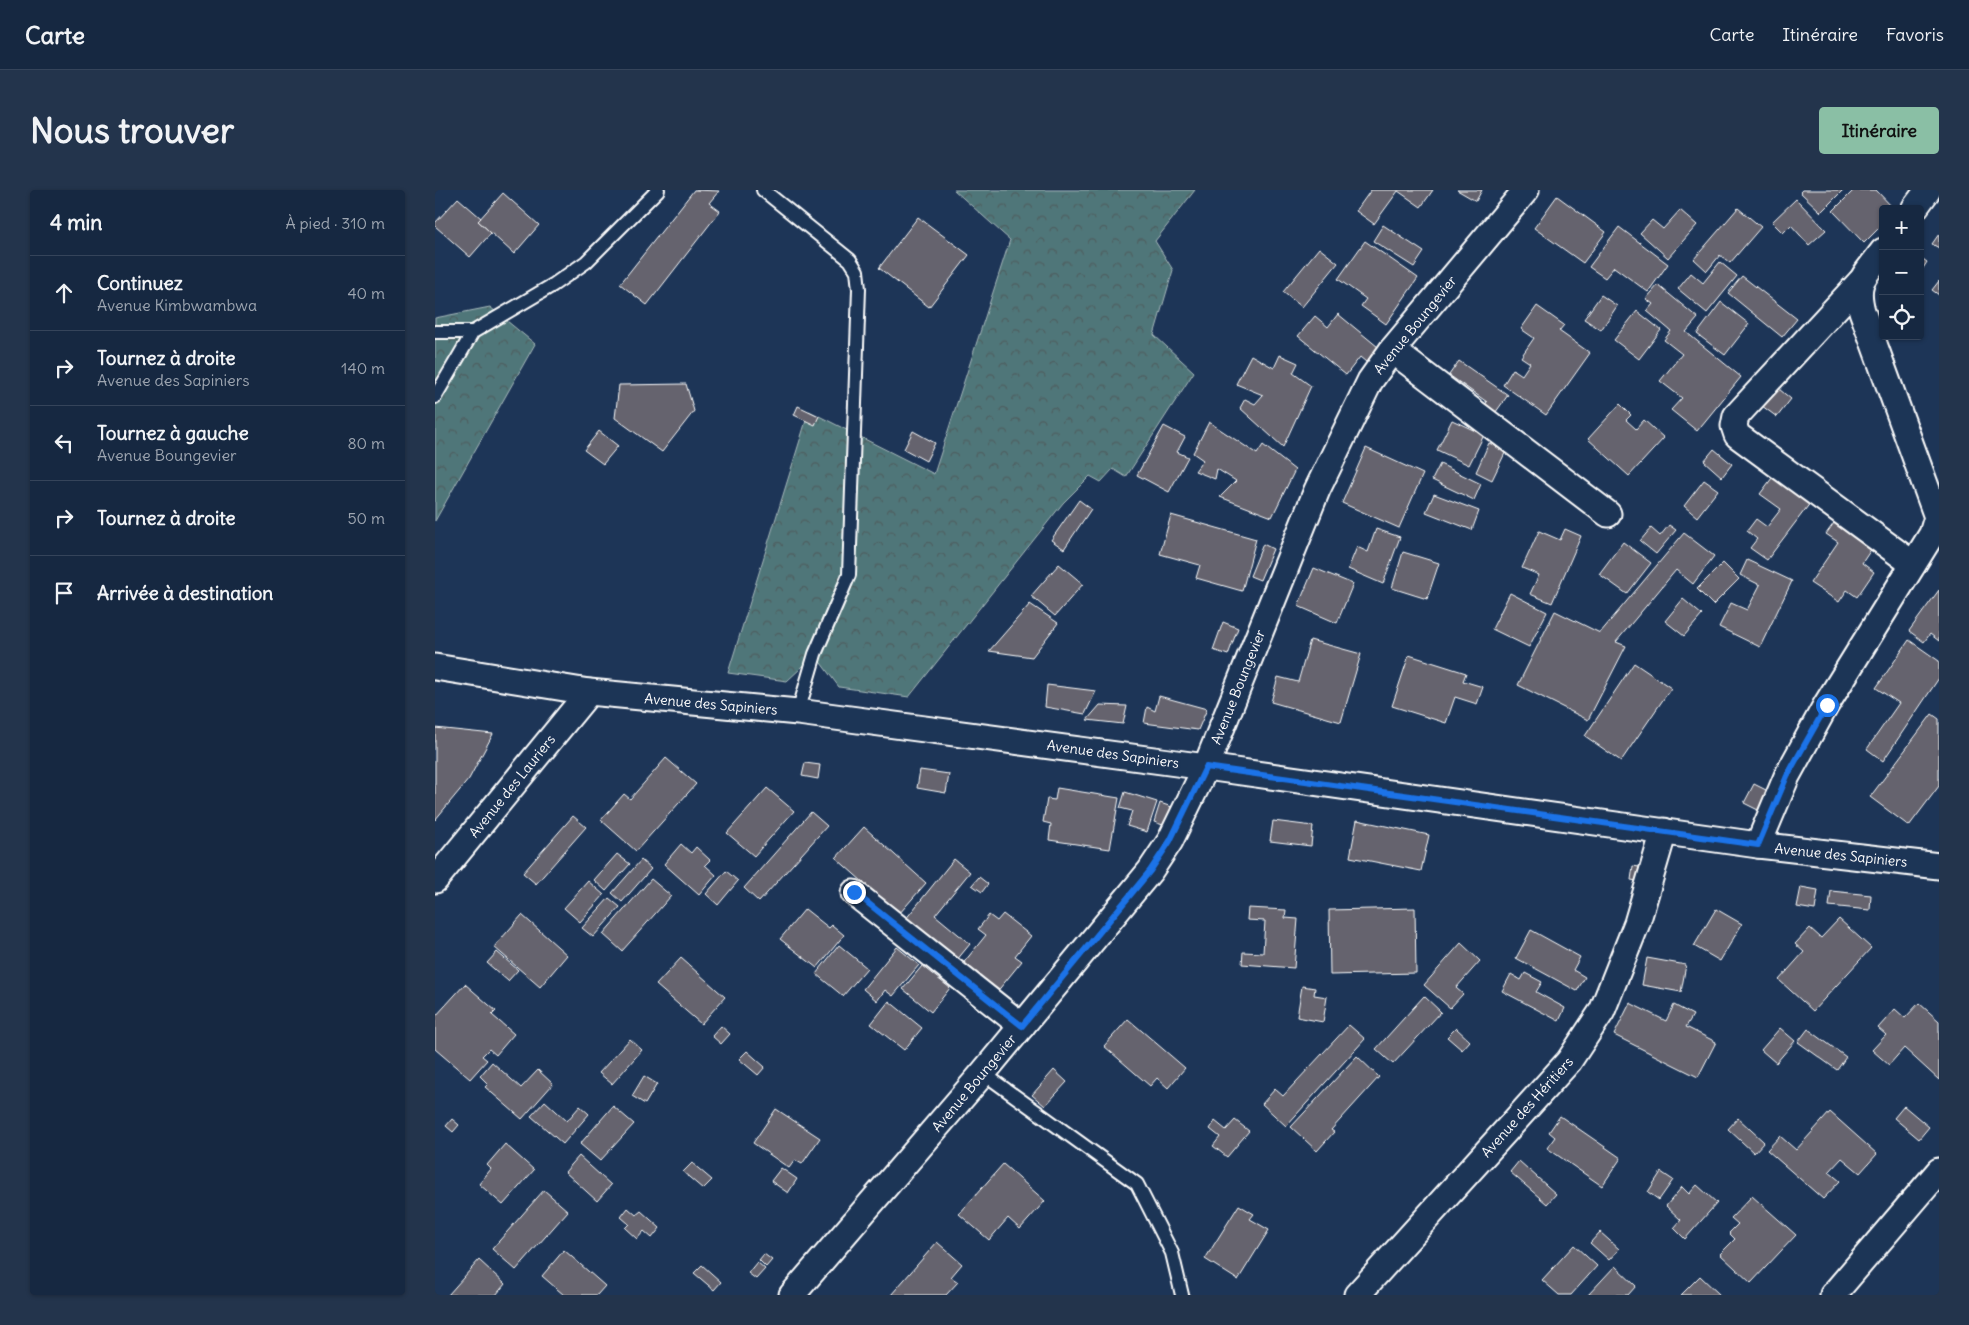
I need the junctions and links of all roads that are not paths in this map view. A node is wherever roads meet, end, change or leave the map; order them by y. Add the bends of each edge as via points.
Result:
1 (658, 190) edge
2 (763, 190) edge
3 (1525, 190) edge
4 (1927, 190) edge
5 (1917, 205) edge
6 (1879, 256) edge
7 (1860, 282) junction
8 (435, 332) edge
9 (473, 332) junction
10 (1392, 350) junction
11 (435, 397) edge
12 (1608, 514) dead end
13 (1913, 564) junction
14 (435, 667) edge
15 (589, 692) junction
16 (798, 712) junction
17 (1206, 767) junction
18 (1664, 831) junction
19 (1758, 845) junction
20 (1939, 866) edge
21 (435, 880) edge
22 (854, 892) dead end
23 (1022, 1026) junction
24 (983, 1073) junction
25 (1939, 1171) edge
26 (792, 1295) edge
27 (1182, 1295) edge
28 (1357, 1295) edge
29 (1833, 1295) edge

1 - 9 lane via 586,262
2 - 16 lane via 850,260 857,271 859,289 849,575 815,654
3 - 10 street, Avenue Boungevier
4 - 5 street
6 - 7 street
7 - 13 street via 1858,295 1863,311 1937,517 1932,534
7 - 13 street via 1736,416 1734,426 1737,435
8 - 9 lane
9 - 11 lane
10 - 12 street
10 - 17 street, Avenue Boungevier via 1370,381 1317,490
13 - 19 street via 1787,776
14 - 15 street, Avenue des Sapiniers
15 - 16 street, Avenue des Sapiniers
15 - 21 street, Avenue des Lauriers
16 - 17 street, Avenue des Sapiniers
17 - 18 street, Avenue des Sapiniers
17 - 23 street, Avenue Boungevier via 1170,841 1150,871
18 - 19 street, Avenue des Sapiniers
18 - 28 street, Avenue des Héritiers via 1637,923 1609,993 1569,1061
19 - 20 street, Avenue des Sapiniers
22 - 23 street
23 - 24 street, Avenue Boungevier
24 - 26 street, Avenue Boungevier
24 - 27 lane via 1137,1184 1172,1253
25 - 29 street

